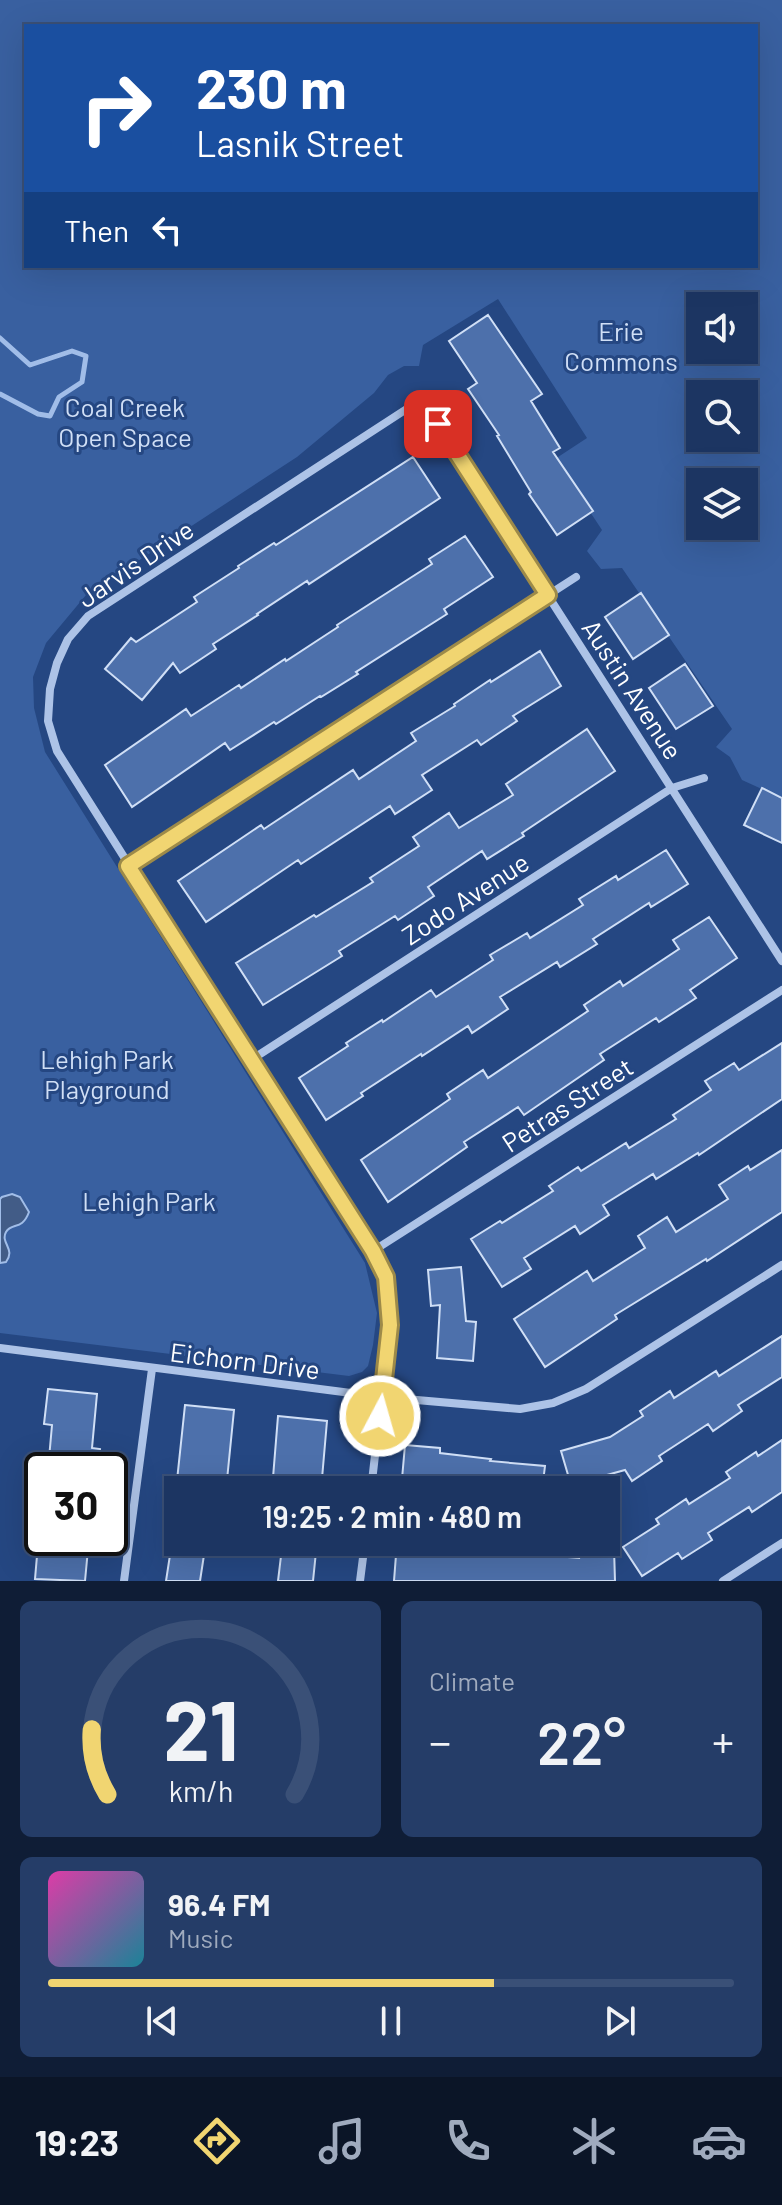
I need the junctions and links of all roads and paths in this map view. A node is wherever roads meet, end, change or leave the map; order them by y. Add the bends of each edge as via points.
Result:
1 (422, 399) joint
2 (576, 577) dead end
3 (548, 595) junction
4 (704, 778) dead end
5 (672, 788) junction
6 (128, 866) junction
7 (782, 961) edge
8 (782, 990) edge
9 (251, 1060) junction
10 (373, 1251) junction
11 (782, 1265) edge
12 (0, 1348) edge
13 (152, 1369) junction
14 (382, 1397) junction
15 (373, 1476) edge
16 (782, 1543) edge
17 (363, 1556) edge
18 (124, 1581) edge
19 (360, 1581) edge
20 (723, 1581) edge

1 - 3 street, Austin Avenue
1 - 6 street, Jarvis Drive via 88,616 68,639 50,689 48,721 57,751
2 - 3 street
3 - 5 street, Austin Avenue
3 - 6 street
4 - 5 street, Zodo Avenue
5 - 7 street, Austin Avenue
5 - 9 street, Zodo Avenue
6 - 9 street, Jarvis Drive
8 - 10 street, Petras Street
9 - 10 street, Jarvis Drive
10 - 14 street, Jarvis Drive via 389,1297
11 - 14 street, Eichorn Drive via 586,1389 553,1403 520,1409
12 - 13 street, Eichorn Drive
13 - 14 street, Eichorn Drive
13 - 18 street
14 - 15 street, Jarvis Drive
16 - 20 street
17 - 19 street

